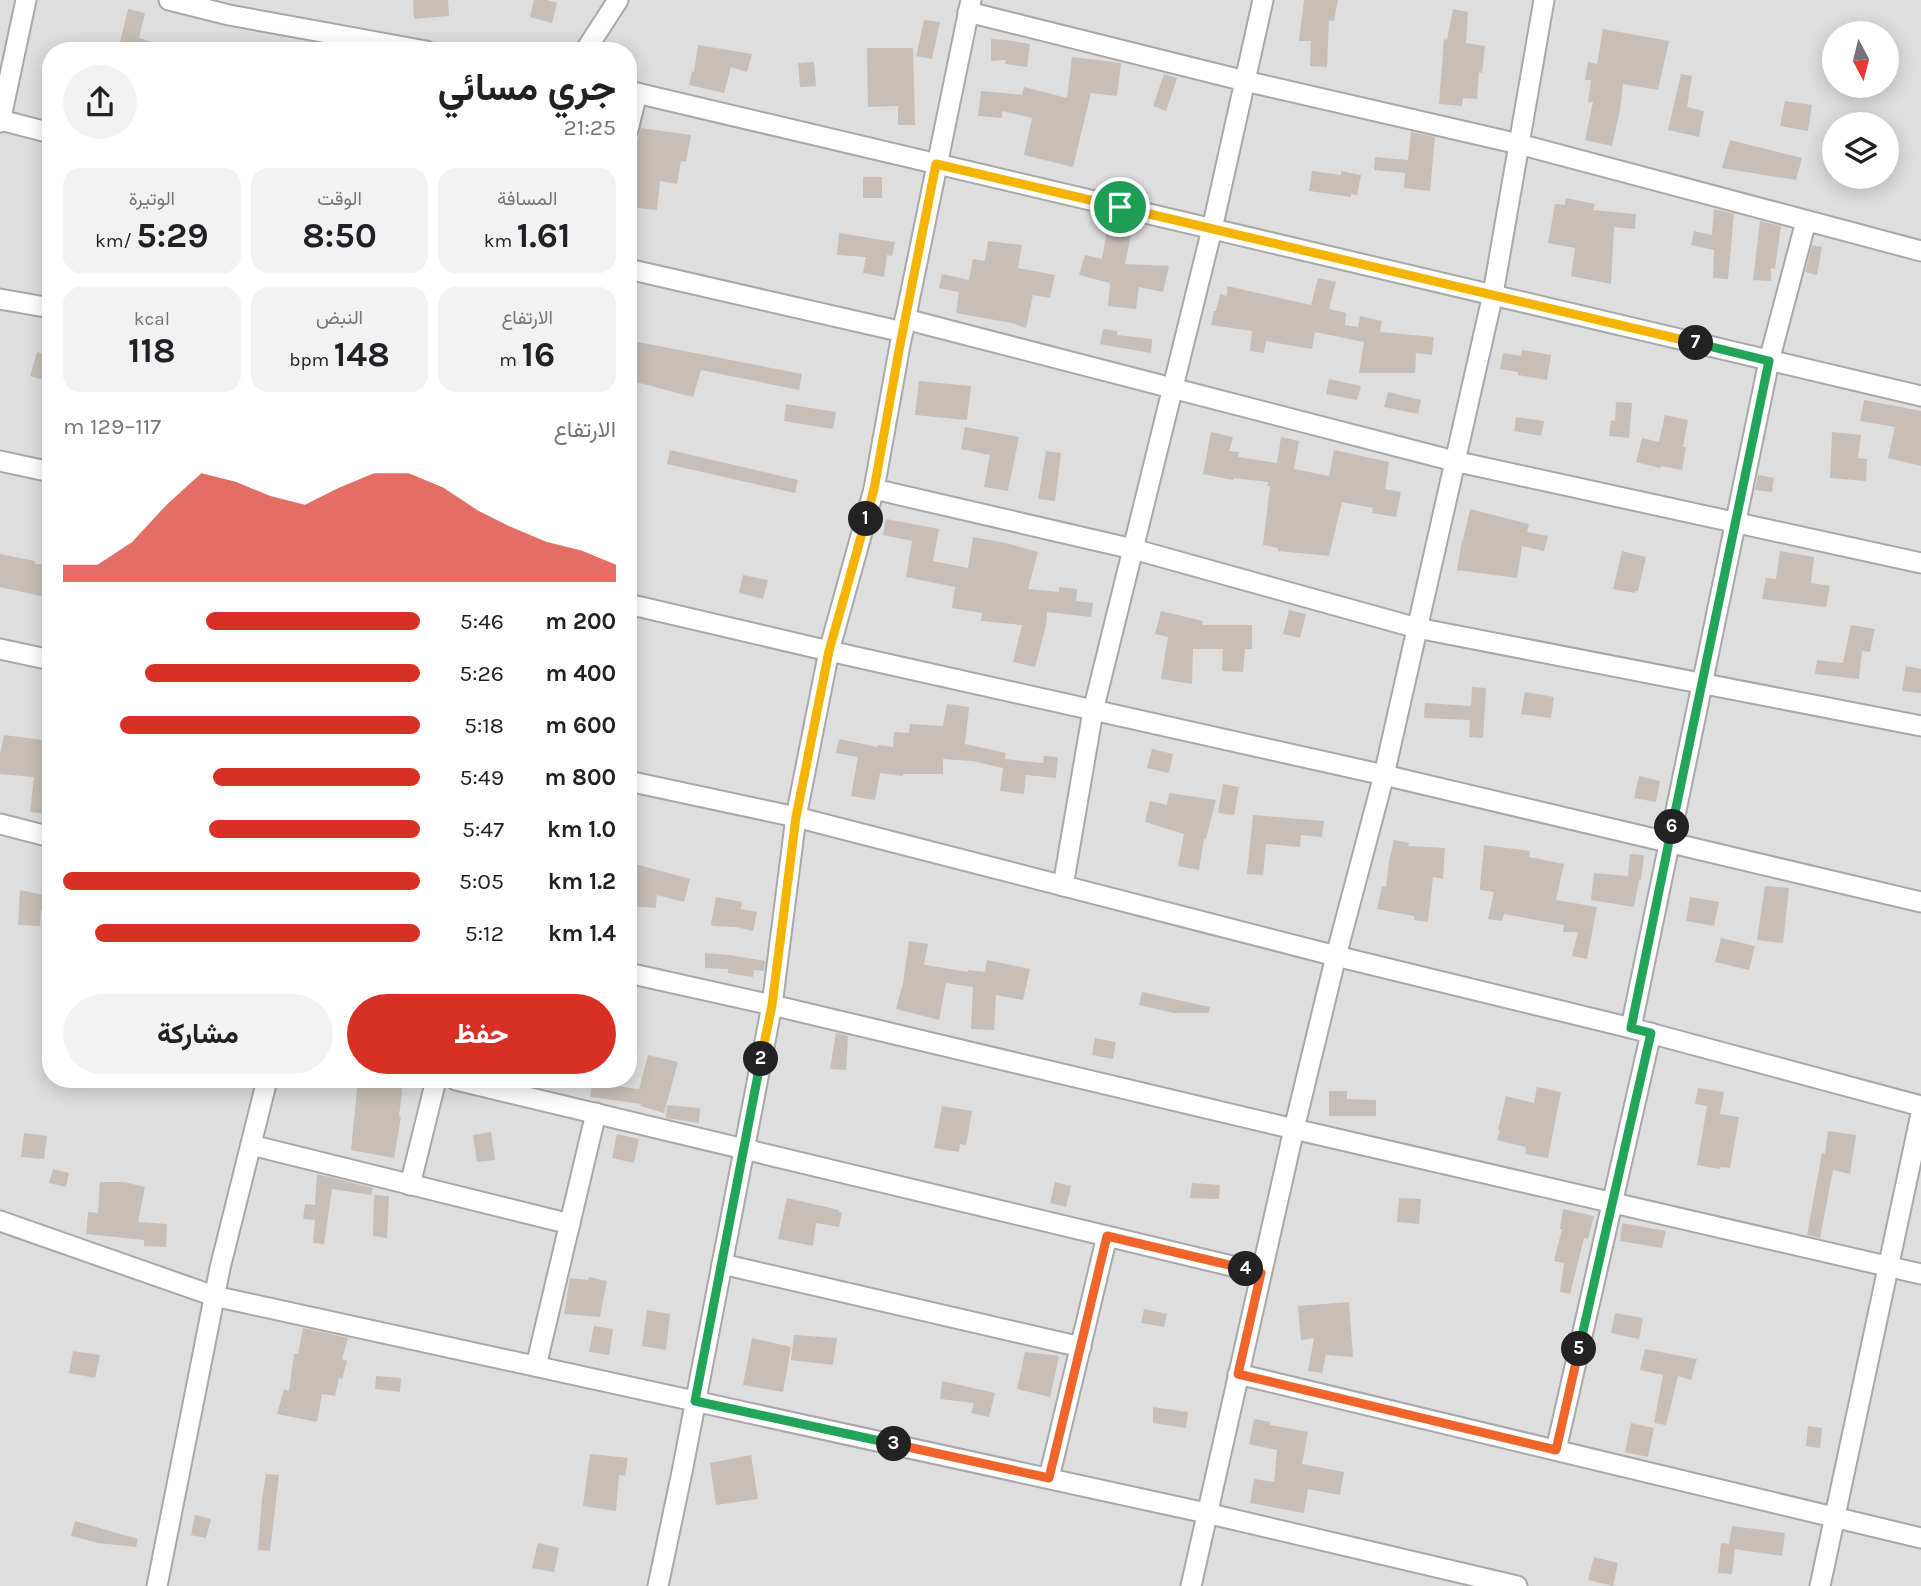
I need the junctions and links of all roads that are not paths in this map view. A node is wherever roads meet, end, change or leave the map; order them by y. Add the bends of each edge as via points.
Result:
1 (26, 0) edge
2 (169, 0) edge
3 (618, 0) edge
4 (1263, 0) edge
5 (1541, 1) edge
6 (970, 6) edge
7 (234, 8) edge
8 (353, 42) edge
9 (591, 42) edge
10 (1245, 81) junction
11 (637, 93) edge
12 (0, 121) edge
13 (42, 131) edge
14 (1519, 145) junction
15 (936, 164) junction
16 (1806, 221) junction
17 (1212, 229) junction
18 (1921, 251) edge
19 (637, 271) edge
20 (1493, 294) junction
21 (0, 299) edge
22 (42, 306) edge
23 (904, 325) junction
24 (1769, 361) junction
25 (1173, 387) junction
26 (1921, 396) edge
27 (0, 460) edge
28 (1454, 461) junction
29 (42, 470) edge
30 (874, 489) junction
31 (1736, 522) junction
32 (1133, 549) junction
33 (1921, 562) edge
34 (637, 606) edge
35 (1417, 628) junction
36 (0, 649) edge
37 (829, 651) junction
38 (42, 658) edge
39 (1702, 684) junction
40 (1093, 710) junction
41 (1921, 726) edge
42 (1384, 775) junction
43 (637, 783) edge
44 (796, 817) junction
45 (0, 824) edge
46 (42, 834) edge
47 (1669, 842) junction
48 (1063, 886) junction
49 (1921, 902) edge
50 (1336, 956) junction
51 (637, 975) edge
52 (772, 1005) junction
53 (1631, 1028) junction
54 (1651, 1033) junction
55 (265, 1088) edge
56 (434, 1088) edge
57 (490, 1088) edge
58 (1921, 1106) edge
59 (596, 1113) junction
60 (1921, 1114) edge
61 (1294, 1129) junction
62 (251, 1145) junction
63 (744, 1149) junction
64 (410, 1185) junction
65 (1613, 1202) junction
66 (0, 1222) edge
67 (570, 1224) junction
68 (1107, 1236) junction
69 (722, 1264) junction
70 (1888, 1266) junction
71 (1261, 1273) junction
72 (1921, 1274) edge
73 (214, 1296) junction
74 (1081, 1347) junction
75 (536, 1367) junction
76 (1238, 1374) junction
77 (695, 1401) junction
78 (1556, 1450) junction
79 (1049, 1478) junction
80 (1206, 1513) junction
81 (1835, 1517) junction
82 (1921, 1538) edge
83 (157, 1586) edge
84 (658, 1586) edge
85 (1191, 1586) edge
86 (1517, 1586) edge
87 (1820, 1586) edge

1 - 12 street
2 - 7 street
3 - 9 street
4 - 10 street
5 - 14 street
6 - 10 street
6 - 15 street
7 - 8 street
10 - 14 street
10 - 17 street
11 - 15 street
12 - 13 street
14 - 16 street
14 - 20 street
15 - 17 street
15 - 23 street
16 - 18 street
16 - 24 street
17 - 20 street
17 - 25 street
19 - 23 street
20 - 24 street
20 - 28 street
21 - 22 street
23 - 25 street
23 - 30 street
24 - 26 street
24 - 31 street
25 - 28 street
25 - 32 street
27 - 29 street
28 - 31 street
28 - 35 street
30 - 32 street
30 - 37 street
31 - 33 street
31 - 39 street
32 - 35 street
32 - 40 street
34 - 37 street
35 - 39 street
35 - 42 street
36 - 38 street
37 - 40 street
37 - 44 street
39 - 41 street
39 - 47 street
40 - 42 street
40 - 48 street
42 - 47 street
42 - 50 street
43 - 44 street
44 - 48 street
44 - 52 street
45 - 46 street
47 - 49 street
47 - 53 street
48 - 50 street
50 - 53 street
50 - 61 street
51 - 52 street
52 - 61 street
52 - 63 street
53 - 54 street
54 - 58 street
54 - 65 street
55 - 62 street
56 - 64 street
57 - 59 street
59 - 63 street
59 - 67 street
60 - 70 street
61 - 65 street
61 - 71 street
62 - 64 street
62 - 73 street
63 - 68 street
63 - 69 street
64 - 67 street
65 - 70 street
65 - 78 street
66 - 73 street
67 - 75 street
68 - 71 street
68 - 74 street
69 - 74 street
69 - 77 street
70 - 72 street
70 - 81 street
71 - 76 street
73 - 75 street
73 - 83 street
74 - 79 street
75 - 77 street
76 - 78 street
76 - 80 street
77 - 79 street
77 - 84 street
78 - 81 street
79 - 80 street
80 - 85 street
80 - 86 street
81 - 82 street
81 - 87 street

